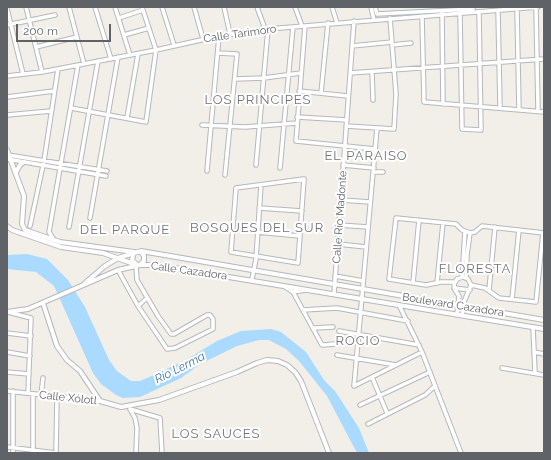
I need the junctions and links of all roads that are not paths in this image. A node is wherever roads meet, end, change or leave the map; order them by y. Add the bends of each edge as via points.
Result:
1 (26, 7) edge
2 (69, 7) edge
3 (95, 7) edge
4 (115, 7) edge
5 (162, 7) edge
6 (194, 7) edge
7 (224, 7) edge
8 (257, 7) edge
9 (295, 7) edge
10 (332, 7) edge
11 (371, 7) edge
12 (375, 7) edge
13 (537, 7) edge
14 (514, 8) edge
15 (7, 9) edge
16 (142, 9) edge
17 (472, 9) edge
18 (498, 10) junction
19 (479, 12) junction
20 (442, 13) junction
21 (460, 13) junction
22 (377, 14) junction
23 (55, 15) dead end
24 (422, 16) junction
25 (119, 18) junction
26 (390, 18) junction
27 (29, 19) junction
28 (374, 20) junction
29 (354, 21) junction
30 (337, 23) junction
31 (9, 24) edge
32 (328, 24) junction
33 (303, 26) junction
34 (293, 27) junction
35 (149, 28) junction
36 (266, 29) junction
37 (230, 34) junction
38 (124, 35) junction
39 (219, 36) junction
40 (77, 37) junction
41 (203, 39) junction
42 (392, 43) junction
43 (411, 43) dead end
44 (174, 45) junction
45 (352, 46) junction
46 (36, 47) junction
47 (156, 50) junction
48 (218, 53) junction
49 (138, 54) junction
50 (130, 55) junction
51 (118, 57) junction
52 (111, 59) junction
53 (544, 59) edge
54 (537, 60) junction
55 (98, 61) junction
56 (518, 61) junction
57 (499, 63) junction
58 (84, 64) junction
59 (480, 64) junction
60 (78, 65) junction
61 (461, 65) junction
62 (442, 67) junction
63 (423, 68) junction
64 (58, 69) junction
65 (394, 70) junction
66 (42, 72) junction
67 (372, 72) junction
68 (301, 73) junction
69 (350, 73) junction
70 (24, 74) junction
71 (289, 75) junction
72 (7, 76) edge
73 (264, 78) junction
74 (235, 79) junction
75 (54, 91) junction
76 (300, 91) junction
77 (321, 93) junction
78 (348, 96) junction
79 (7, 97) edge
80 (373, 100) dead end
81 (443, 104) junction
82 (462, 105) junction
83 (481, 107) junction
84 (71, 108) junction
85 (500, 108) junction
86 (519, 110) junction
87 (50, 111) junction
88 (89, 111) junction
89 (538, 111) junction
90 (544, 112) edge
91 (7, 115) edge
92 (108, 115) junction
93 (298, 117) junction
94 (127, 118) junction
95 (346, 120) junction
96 (297, 123) junction
97 (202, 125) dead end
98 (211, 125) junction
99 (284, 125) junction
100 (230, 126) junction
101 (259, 126) junction
102 (346, 126) junction
103 (377, 128) junction
104 (344, 145) junction
105 (375, 149) junction
106 (7, 150) edge
107 (8, 157) edge
108 (24, 162) junction
109 (44, 163) junction
110 (256, 165) dead end
111 (343, 165) junction
112 (61, 166) junction
113 (81, 167) junction
114 (280, 168) dead end
115 (99, 170) junction
116 (373, 170) junction
117 (107, 171) dead end
118 (207, 171) dead end
119 (80, 172) junction
120 (383, 172) dead end
121 (16, 173) junction
122 (98, 175) junction
123 (225, 175) dead end
124 (106, 176) dead end
125 (260, 185) junction
126 (341, 200) junction
127 (370, 202) junction
128 (259, 208) junction
129 (302, 211) junction
130 (90, 218) dead end
131 (419, 220) junction
132 (443, 223) junction
133 (339, 225) junction
134 (7, 226) edge
135 (30, 226) dead end
136 (69, 227) dead end
137 (368, 227) junction
138 (495, 227) junction
139 (519, 230) junction
140 (257, 232) junction
141 (466, 232) junction
142 (27, 233) junction
143 (470, 233) junction
144 (543, 233) edge
145 (300, 236) junction
146 (54, 240) junction
147 (338, 244) junction
148 (56, 245) junction
149 (366, 247) junction
150 (139, 251) junction
151 (134, 252) junction
152 (103, 254) junction
153 (255, 255) junction
154 (118, 258) junction
155 (137, 265) junction
156 (105, 266) junction
157 (118, 270) junction
158 (253, 270) junction
159 (335, 276) junction
160 (464, 278) junction
161 (250, 279) junction
162 (363, 281) junction
163 (454, 282) junction
164 (413, 283) junction
165 (437, 283) junction
166 (284, 285) junction
167 (335, 285) junction
168 (471, 285) junction
169 (81, 286) junction
170 (454, 288) junction
171 (308, 289) junction
172 (362, 290) junction
173 (470, 290) junction
174 (489, 290) junction
175 (293, 292) junction
176 (334, 294) junction
177 (147, 298) junction
178 (362, 298) junction
179 (512, 299) junction
180 (45, 301) junction
181 (398, 304) junction
182 (138, 306) junction
183 (461, 306) junction
184 (303, 310) junction
185 (7, 312) edge
186 (360, 313) junction
187 (459, 314) junction
188 (544, 320) edge
189 (408, 321) junction
190 (333, 327) dead end
191 (533, 327) junction
192 (313, 328) junction
193 (544, 329) edge
194 (339, 331) dead end
195 (7, 333) edge
196 (358, 334) junction
197 (30, 336) junction
198 (334, 344) dead end
199 (419, 345) junction
200 (7, 352) edge
201 (422, 352) junction
202 (534, 352) junction
203 (544, 354) edge
204 (337, 355) dead end
205 (30, 356) junction
206 (356, 358) junction
207 (397, 365) junction
208 (502, 368) dead end
209 (7, 372) edge
210 (430, 372) junction
211 (535, 373) junction
212 (29, 374) junction
213 (544, 375) edge
214 (372, 377) junction
215 (43, 378) dead end
216 (435, 386) junction
217 (7, 390) edge
218 (14, 391) junction
219 (28, 393) junction
220 (34, 394) junction
221 (41, 395) junction
222 (57, 396) junction
223 (380, 396) junction
224 (100, 401) junction
225 (360, 405) dead end
226 (129, 408) junction
227 (388, 413) junction
228 (368, 424) dead end
229 (7, 447) edge
230 (13, 448) junction
231 (33, 452) edge
232 (12, 453) edge
233 (56, 453) edge
234 (136, 453) edge
235 (162, 453) edge
236 (329, 453) edge
237 (461, 453) edge

1 - 27 street
2 - 40 street
3 - 52 street
4 - 25 street
5 - 44 street
6 - 41 street
7 - 37 street
8 - 36 street
9 - 33 street
10 - 30 street
11 - 28 street
12 - 22 street
13 - 14 street
13 - 54 street
14 - 18 street
14 - 56 street
15 - 31 street
16 - 25 street
16 - 35 street
17 - 19 street
17 - 20 street
17 - 21 street
18 - 19 street
18 - 57 street
19 - 59 street
20 - 21 street
20 - 22 street
20 - 24 street, Calle Tarimoro
20 - 62 street
21 - 61 street
22 - 28 street
23 - 27 street
24 - 26 street, Calle Tarimoro
24 - 63 street
25 - 38 street
26 - 28 street, Calle Tarimoro
26 - 42 street
27 - 31 street
27 - 46 street
28 - 29 street, Calle Tarimoro
29 - 30 street, Calle Tarimoro
29 - 45 street, Calle Río Madonte
30 - 32 street, Calle Tarimoro
31 - 70 street
32 - 33 street, Calle Tarimoro
32 - 77 street
33 - 34 street, Calle Tarimoro
33 - 68 street
34 - 36 street, Calle Tarimoro
34 - 71 street
35 - 38 street
35 - 47 street
36 - 37 street, Calle Tarimoro
36 - 73 street
37 - 39 street, Calle Tarimoro
38 - 50 street
39 - 41 street, Calle Tarimoro
39 - 48 street
40 - 46 street
40 - 58 street
41 - 44 street, Calle Tarimoro
42 - 43 street
42 - 45 street
42 - 65 street
44 - 47 street, Calle Tarimoro
45 - 69 street, Calle Río Madonte
46 - 66 street
47 - 49 street, Calle Tarimoro
47 - 94 street via 146,122
48 - 74 street via 237,54
48 - 98 street
49 - 50 street, Calle Tarimoro
49 - 94 street
50 - 51 street, Calle Tarimoro
51 - 52 street, Calle Tarimoro
51 - 92 street
52 - 55 street, Calle Tarimoro
53 - 54 street
54 - 56 street
54 - 89 street
55 - 58 street, Calle Tarimoro
55 - 88 street
56 - 57 street
56 - 86 street
57 - 59 street
57 - 85 street
58 - 60 street, Calle Tarimoro
59 - 61 street
59 - 83 street
60 - 64 street, Calle Tarimoro
60 - 84 street
61 - 62 street
61 - 82 street
62 - 63 street
62 - 81 street
63 - 65 street
63 - 81 street via 424,102
64 - 66 street, Calle Tarimoro
64 - 75 street
65 - 67 street
65 - 103 street via 394,129
66 - 70 street, Calle Tarimoro
67 - 69 street
67 - 80 street
68 - 71 street
68 - 76 street
69 - 78 street, Calle Río Madonte
70 - 72 street, Calle Tarimoro
71 - 73 street
71 - 99 street
73 - 74 street
73 - 101 street
74 - 100 street
75 - 79 street
75 - 87 street
76 - 77 street
76 - 93 street
77 - 78 street
78 - 95 street, Calle Río Madonte
81 - 82 street
82 - 83 street
82 - 83 street via 462,129 481,130
83 - 85 street
84 - 88 street
84 - 112 street
85 - 86 street
86 - 89 street
87 - 91 street
87 - 109 street
88 - 92 street
88 - 113 street
89 - 90 street
92 - 94 street
92 - 115 street
93 - 95 street
93 - 96 street
95 - 102 street, Calle Río Madonte
96 - 99 street
96 - 104 street via 296,141
97 - 98 street
98 - 100 street
98 - 118 street
99 - 101 street
99 - 114 street
100 - 101 street
100 - 123 street
101 - 110 street
102 - 103 street
102 - 104 street, Calle Río Madonte
103 - 105 street
104 - 105 street
104 - 111 street, Calle Río Madonte
105 - 116 street
106 - 107 street
107 - 108 street
107 - 109 street
107 - 121 street
108 - 109 street
108 - 121 street
109 - 112 street
109 - 135 street
111 - 116 street
111 - 126 street, Calle Río Madonte
112 - 113 street
112 - 119 street
112 - 146 street via 49,232
113 - 115 street
113 - 119 street
115 - 117 street
115 - 122 street
116 - 120 street
116 - 127 street
119 - 122 street
119 - 136 street
121 - 142 street via 24,196 22,224
122 - 124 street
122 - 130 street
125 - 128 street
125 - 129 street via 304,179
125 - 153 street via 236,188 231,252
126 - 127 street
126 - 133 street, Calle Río Madonte
127 - 137 street
128 - 129 street
128 - 140 street
129 - 145 street
131 - 132 street
131 - 164 street
131 - 164 street via 396,218 390,279
132 - 141 street via 456,224
132 - 165 street
133 - 137 street
133 - 147 street, Calle Río Madonte
134 - 142 street via 12,230
137 - 149 street
138 - 139 street
138 - 143 street via 482,226
138 - 174 street
139 - 144 street
139 - 179 street
140 - 145 street
140 - 153 street
141 - 143 street
141 - 160 street
142 - 146 street
142 - 148 street
143 - 160 street
144 - 179 street via 536,302
145 - 153 street via 298,263
146 - 148 street
146 - 151 street
147 - 149 street
147 - 159 street, Calle Río Madonte
148 - 152 street
149 - 162 street
150 - 151 street, Calle Cazadora
150 - 155 street via 145,258
150 - 158 street, Calle Cazadora
151 - 154 street, Calle Cazadora
151 - 155 street via 132,260
152 - 154 street
152 - 156 street via 107,259
153 - 158 street
154 - 155 street
154 - 156 street, Calle Cazadora
155 - 157 street, Calle Cazadora
155 - 161 street, Calle Cazadora via 164,265
155 - 177 street via 137,280
156 - 169 street, Calle Cazadora
157 - 169 street, Calle Cazadora
157 - 182 street
158 - 161 street
158 - 167 street, Calle Cazadora
159 - 162 street
159 - 167 street, Calle Río Madonte
160 - 163 street
160 - 168 street
161 - 166 street, Calle Cazadora
162 - 172 street
163 - 165 street
163 - 170 street
164 - 165 street
166 - 171 street, Calle Cazadora
166 - 175 street
167 - 172 street, Calle Cazadora
167 - 176 street, Calle Río Madonte
168 - 173 street
168 - 174 street
169 - 180 street
170 - 173 street
170 - 183 street
171 - 175 street
171 - 176 street, Calle Cazadora
172 - 178 street
172 - 183 street, Boulevard Cazadora
173 - 183 street
174 - 179 street via 498,298
175 - 184 street
176 - 178 street, Calle Cazadora
177 - 182 street
177 - 182 street via 171,334 207,315 213,319 213,329 167,349
178 - 181 street, Calle Cazadora
178 - 186 street
180 - 185 street via 28,309
180 - 224 street via 57,346 67,360 80,371
181 - 187 street, Boulevard Cazadora
181 - 189 street
183 - 187 street
183 - 188 street, Boulevard Cazadora
184 - 186 street via 337,308
184 - 192 street
185 - 197 street via 31,318
186 - 189 street
186 - 196 street
187 - 191 street, Boulevard Cazadora
189 - 199 street
190 - 192 street
191 - 193 street, Boulevard Cazadora
191 - 202 street
192 - 198 street via 322,345
194 - 196 street
195 - 197 street
196 - 199 street
196 - 206 street
197 - 205 street
199 - 201 street
200 - 205 street
201 - 207 street
201 - 210 street
202 - 203 street
202 - 211 street
204 - 206 street
205 - 212 street
206 - 207 street
206 - 214 street via 354,386
207 - 214 street
208 - 211 street
209 - 212 street
210 - 216 street
210 - 223 street
211 - 213 street
212 - 219 street
214 - 223 street
215 - 221 street
216 - 227 street via 426,395
216 - 237 street
217 - 218 street, Calle Xólotl
218 - 219 street, Calle Xólotl
218 - 230 street
219 - 220 street, Calle Xólotl
220 - 221 street, Calle Xólotl
220 - 231 street
221 - 222 street, Calle Xólotl
222 - 224 street, Calle Xólotl
222 - 233 street
223 - 225 street
223 - 227 street
224 - 226 street, Calle Xólotl
226 - 234 street via 137,428
226 - 235 street via 160,418
226 - 236 street, Calle Xólotl via 182,393 257,362 278,361 288,365 301,381
227 - 228 street
229 - 230 street
230 - 231 street
230 - 232 street
231 - 233 street

